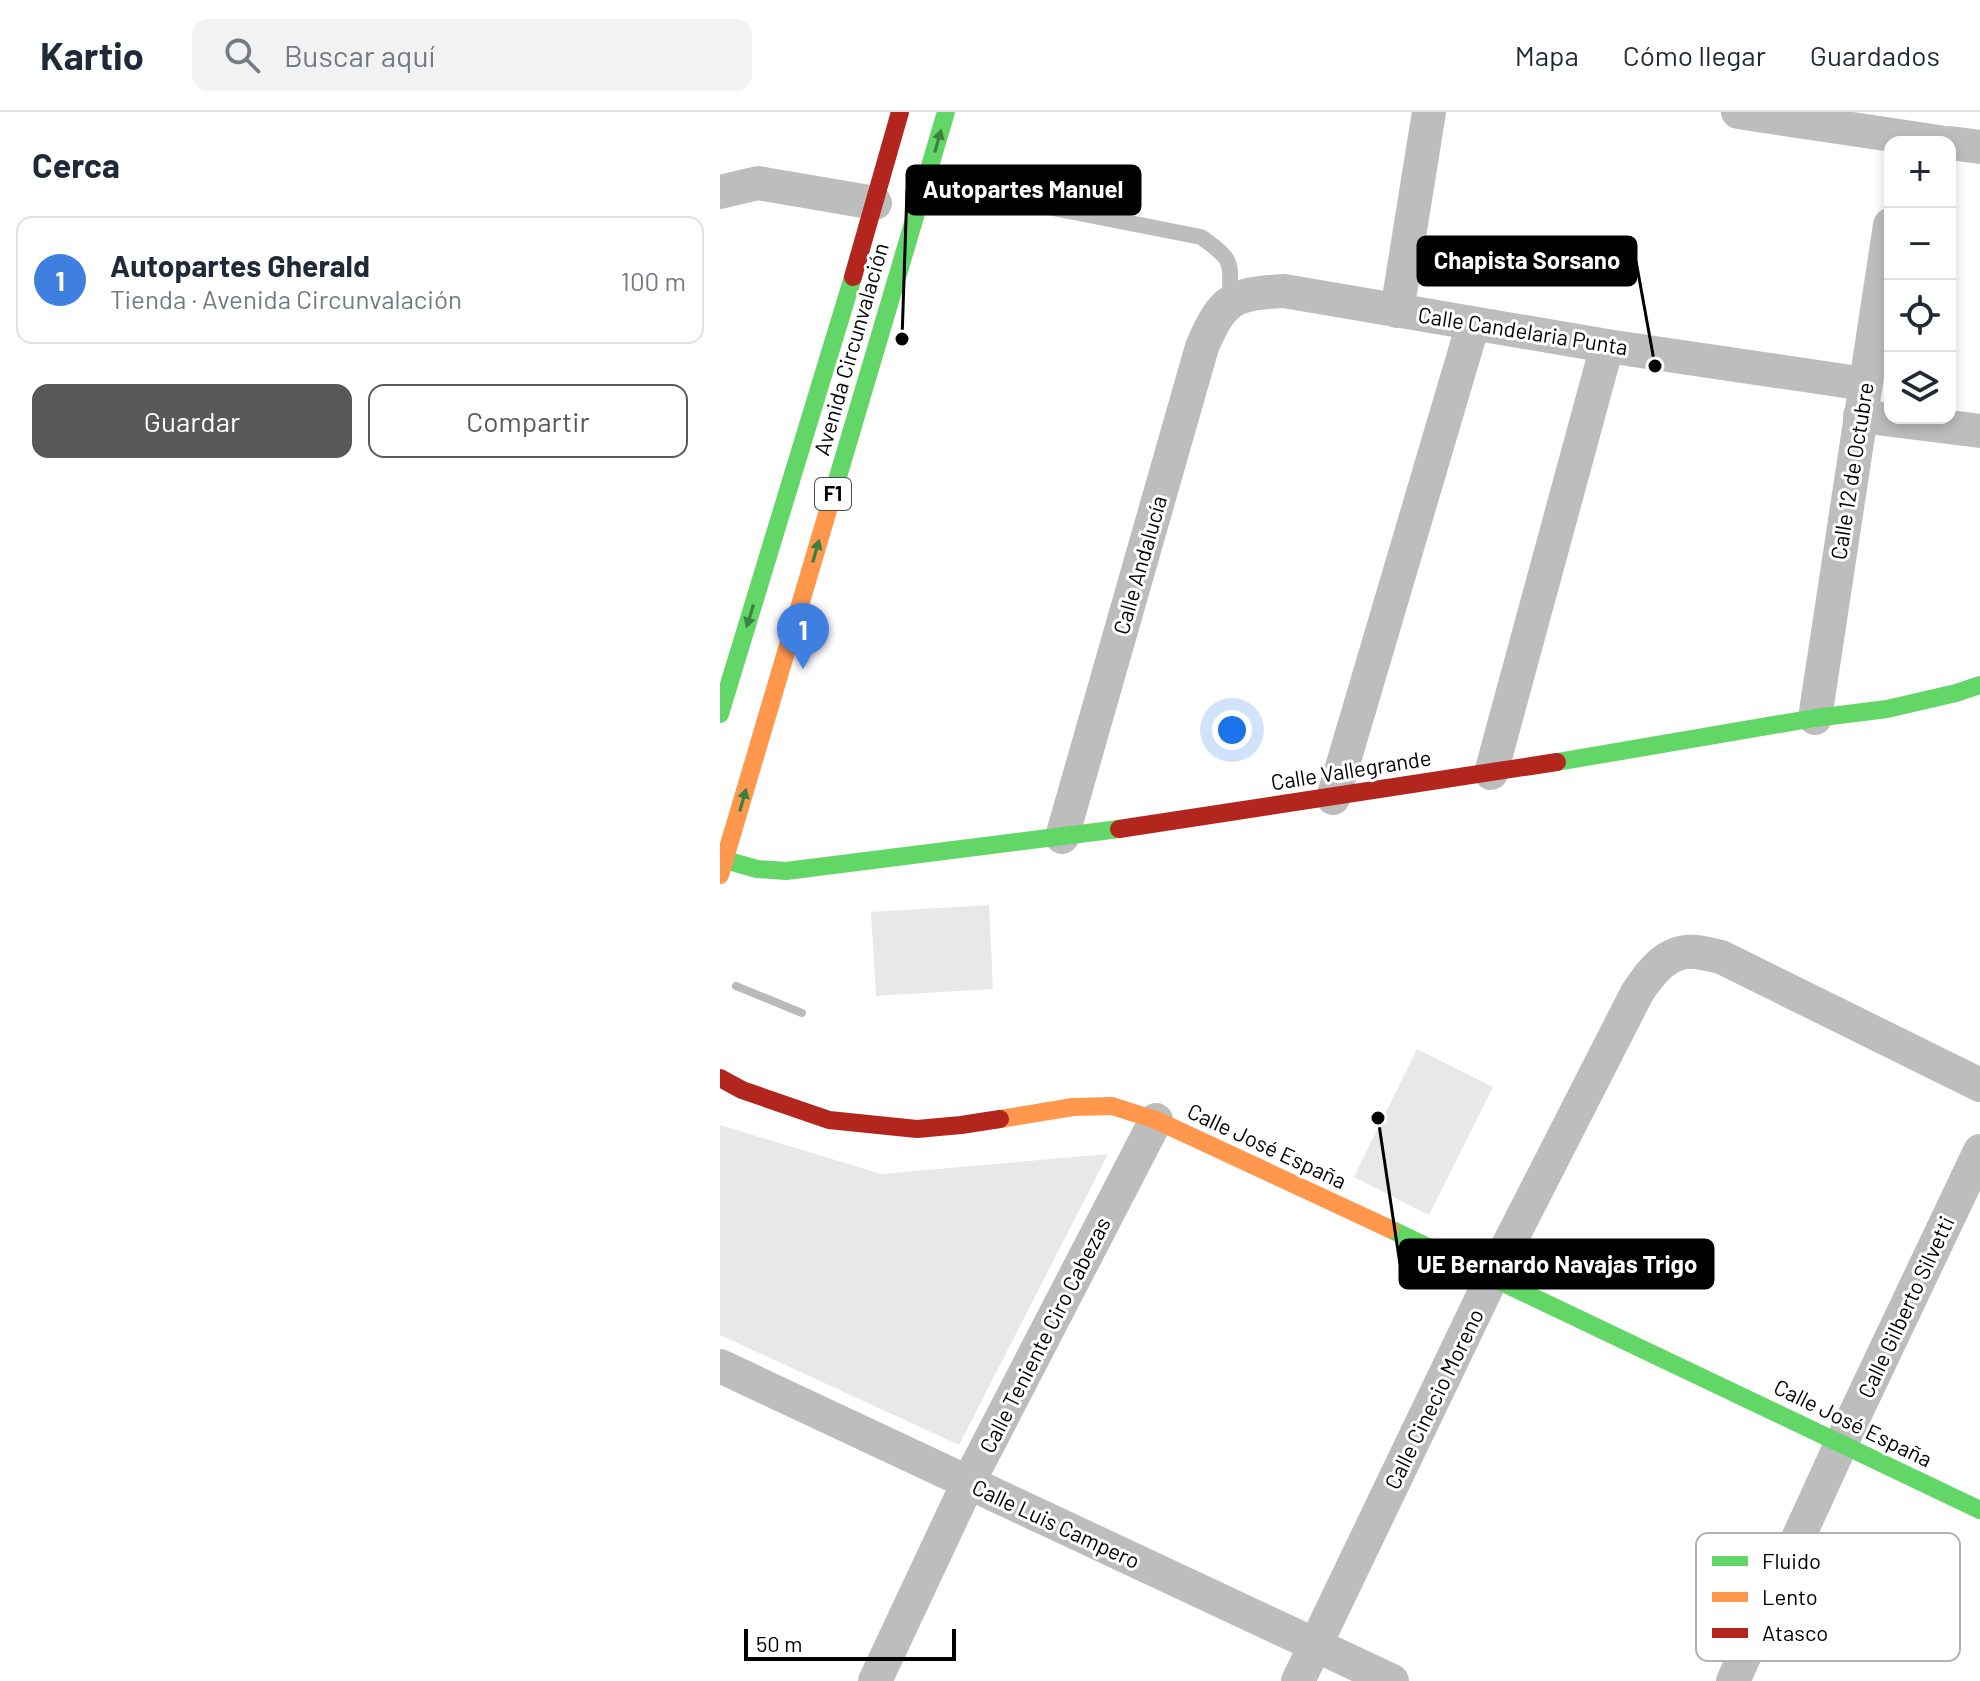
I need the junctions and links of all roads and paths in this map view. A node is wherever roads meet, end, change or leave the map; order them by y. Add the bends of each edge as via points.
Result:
1 (900, 112) edge
2 (946, 112) edge
3 (1429, 112) edge
4 (1738, 112) edge
5 (1905, 131) edge
6 (1956, 144) edge
7 (1980, 147) edge
8 (720, 192) edge
9 (992, 196) dead end
10 (875, 203) junction
11 (1884, 262) edge
12 (1230, 301) junction
13 (1397, 311) junction
14 (1473, 324) junction
15 (1607, 346) junction
16 (1862, 400) junction
17 (1980, 431) edge
18 (1980, 685) edge
19 (720, 714) edge
20 (1815, 718) junction
21 (720, 725) edge
22 (764, 728) junction
23 (1491, 773) junction
24 (1333, 798) junction
25 (1062, 837) junction
26 (722, 867) edge
27 (720, 1078) edge
28 (1980, 1085) edge
29 (1156, 1120) junction
30 (1980, 1151) edge
31 (1492, 1277) junction
32 (720, 1366) edge
33 (1841, 1444) junction
34 (968, 1483) junction
35 (1980, 1510) edge
36 (1800, 1533) edge
37 (1316, 1645) junction
38 (1742, 1661) edge
39 (875, 1681) edge
40 (1298, 1681) edge
41 (1392, 1681) edge
42 (1733, 1681) edge

1 - 10 main road, Avenida Circunvalación / F1
22 -> 2 main road, Avenida Circunvalación / F1
3 - 13 street
4 - 5 street
6 - 7 street
8 - 10 street via 758,183
9 - 12 lane via 1201,237 1230,264
10 -> 19 main road, Avenida Circunvalación / F1
11 - 16 street, Calle 12 de Octubre
12 - 13 street, Calle Candelaria Punta via 1251,293 1284,291
12 - 25 street, Calle Andalucía via 1213,320 1202,347
13 - 14 street, Calle Candelaria Punta
14 - 15 street, Calle Candelaria Punta
14 - 24 street
15 - 16 street, Calle Candelaria Punta
15 - 23 street
16 - 17 street, Calle Candelaria Punta
16 - 20 street, Calle 12 de Octubre
18 - 20 main road, Calle Vallegrande via 1887,709
20 - 23 main road, Calle Vallegrande
21 - 22 street
26 -> 22 main road, Avenida Circunvalación / F1
23 - 24 main road, Calle Vallegrande
24 - 25 main road, Calle Vallegrande
25 - 26 main road, Calle Vallegrande via 786,871
27 - 29 main road, Calle José España via 829,1120 917,1129 1073,1107 1112,1106
28 - 31 street, Calle Cinecio Moreno via 1721,957 1692,951 1670,956 1652,970 1637,993
29 - 31 main road, Calle José España
29 - 34 street, Calle Teniente Ciro Cabezas
30 - 33 street, Calle Gilberto Silvetti
31 - 33 main road, Calle José España
31 - 37 street, Calle Cinecio Moreno
32 - 34 street, Calle Luis Campero
33 - 35 main road, Calle José España
33 - 36 street, Calle Gilberto Silvetti
34 - 37 street, Calle Luis Campero
34 - 39 street, Calle Teniente Ciro Cabezas
37 - 40 street, Calle Cinecio Moreno
37 - 41 street, Calle Luis Campero
38 - 42 street, Calle Gilberto Silvetti

